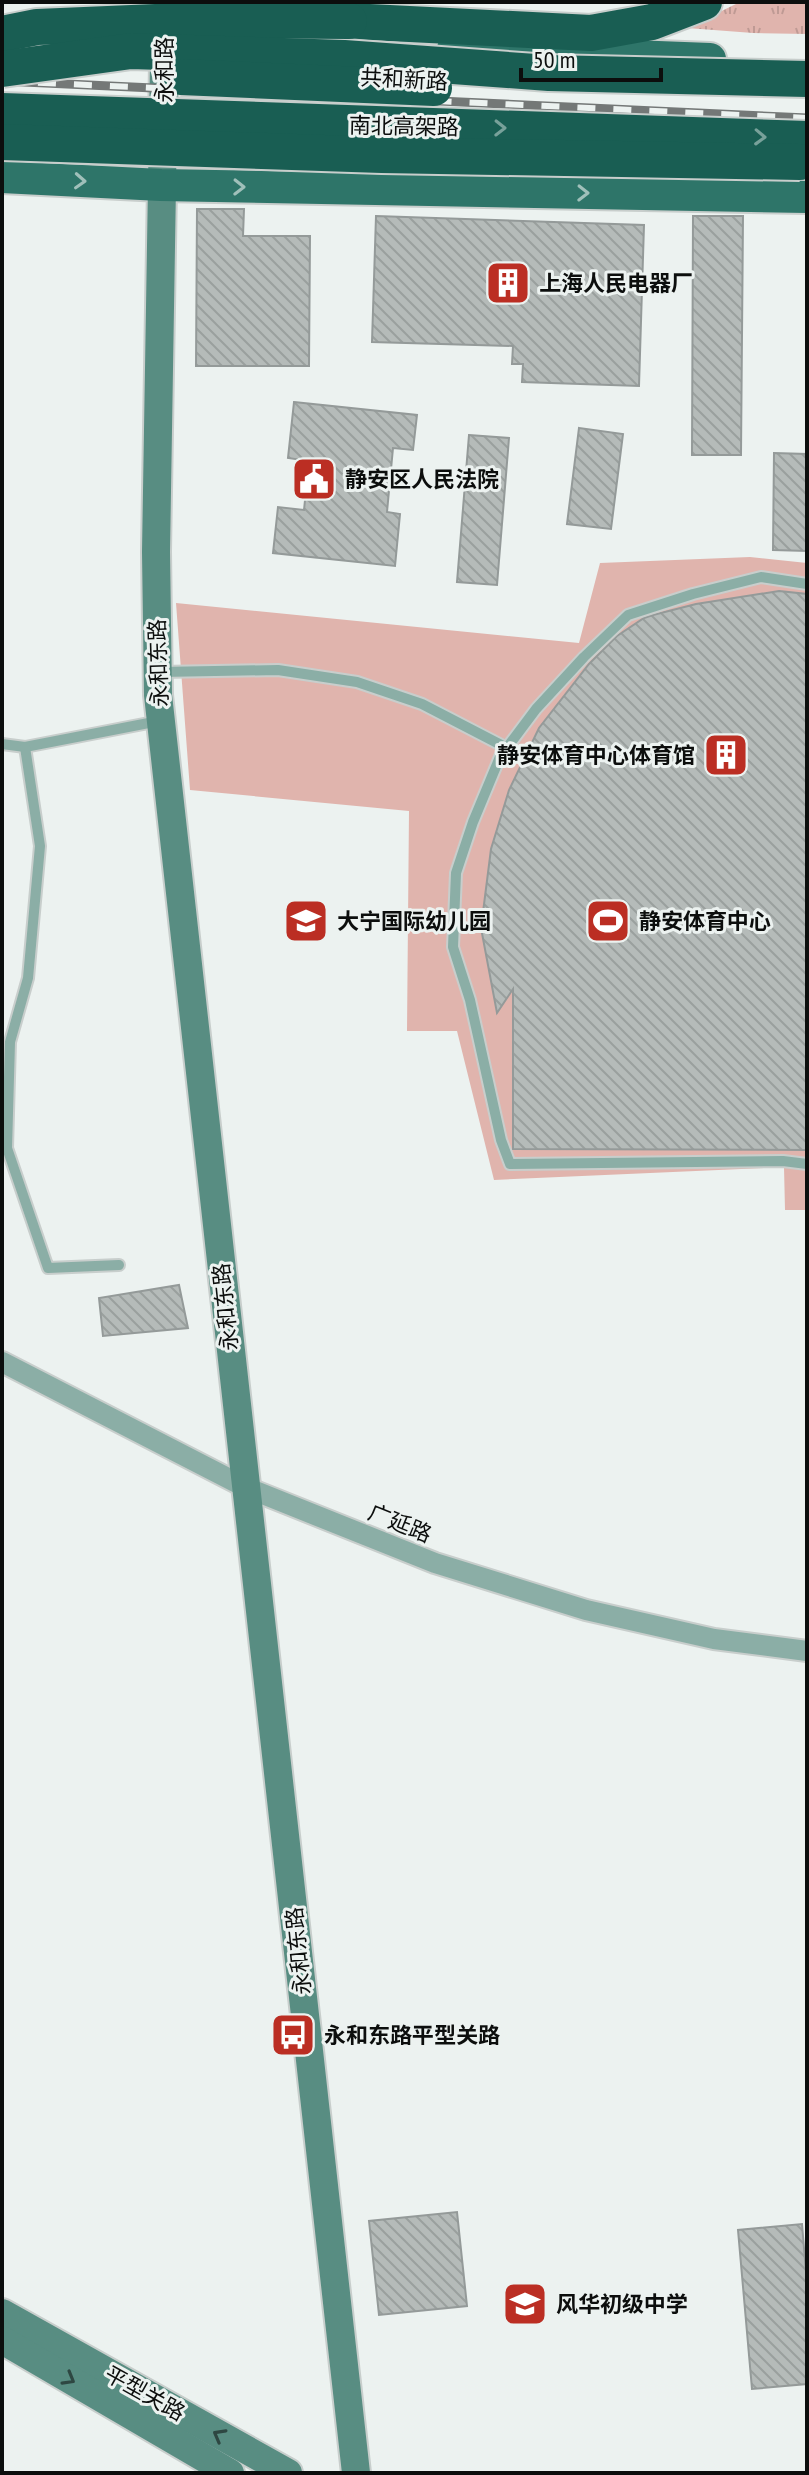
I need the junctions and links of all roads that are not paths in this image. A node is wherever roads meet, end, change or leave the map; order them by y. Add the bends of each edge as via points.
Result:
1 (165, 2) edge
2 (704, 2) edge
3 (2, 36) edge
4 (491, 51) junction
5 (163, 52) junction
6 (588, 55) junction
7 (2, 63) edge
8 (807, 63) edge
9 (2, 70) edge
10 (807, 79) edge
11 (523, 85) junction
12 (807, 94) edge
13 (2, 111) edge
14 (2, 133) edge
15 (164, 137) junction
16 (807, 139) edge
17 (2, 142) edge
18 (665, 160) junction
19 (807, 165) edge
20 (2, 177) edge
21 (161, 185) junction
22 (632, 194) junction
23 (807, 197) edge
24 (807, 584) edge
25 (157, 672) junction
26 (161, 721) junction
27 (2, 744) edge
28 (25, 747) junction
29 (507, 748) junction
30 (4, 1148) edge
31 (807, 1164) edge
32 (119, 1265) dead end
33 (2, 1362) edge
34 (245, 1487) junction
35 (807, 1651) edge
36 (2, 2313) edge
37 (2, 2340) edge
38 (230, 2473) edge
39 (288, 2473) edge
40 (356, 2473) edge

1 - 5 street, 永和路
2 - 3 highway, bridge via 652,22 591,33 203,20 37,27
3 - 5 main road, 共和新路
4 - 5 main road, 共和新路
4 - 6 main road, 共和新路
4 - 11 main road
5 - 7 main road, 共和新路
5 - 11 main road, 共和新路
5 - 15 street, 永和路
6 - 8 main road, 共和新路
6 - 11 main road
9 - 10 highway, bridge via 131,51 344,58 549,73
9 - 12 highway, 南北高架路, bridge via 466,89
11 - 12 main road, 共和新路
13 -> 16 highway, 南北高架路, bridge
14 - 15 main road
15 - 18 main road
15 - 21 street, 永和东路
17 - 19 highway, bridge
18 - 19 main road
18 - 22 main road
20 -> 21 main road
21 -> 22 main road
21 - 25 street, 永和东路
22 - 23 main road
24 - 29 lane via 761,577 628,615 545,699
25 - 26 street, 永和东路
25 - 29 lane via 278,670 357,682 422,704
26 - 28 lane
26 - 34 street, 永和东路
27 - 28 lane
28 - 30 lane via 40,846 28,978 10,1042
29 - 31 lane via 456,873 453,947 510,1164
30 - 32 lane via 48,1268
33 - 34 street, 广延路
34 - 35 street, 广延路 via 435,1563 586,1610 714,1639
34 - 40 street, 永和东路
39 -> 36 street, 平型关路
37 -> 38 street, 平型关路

